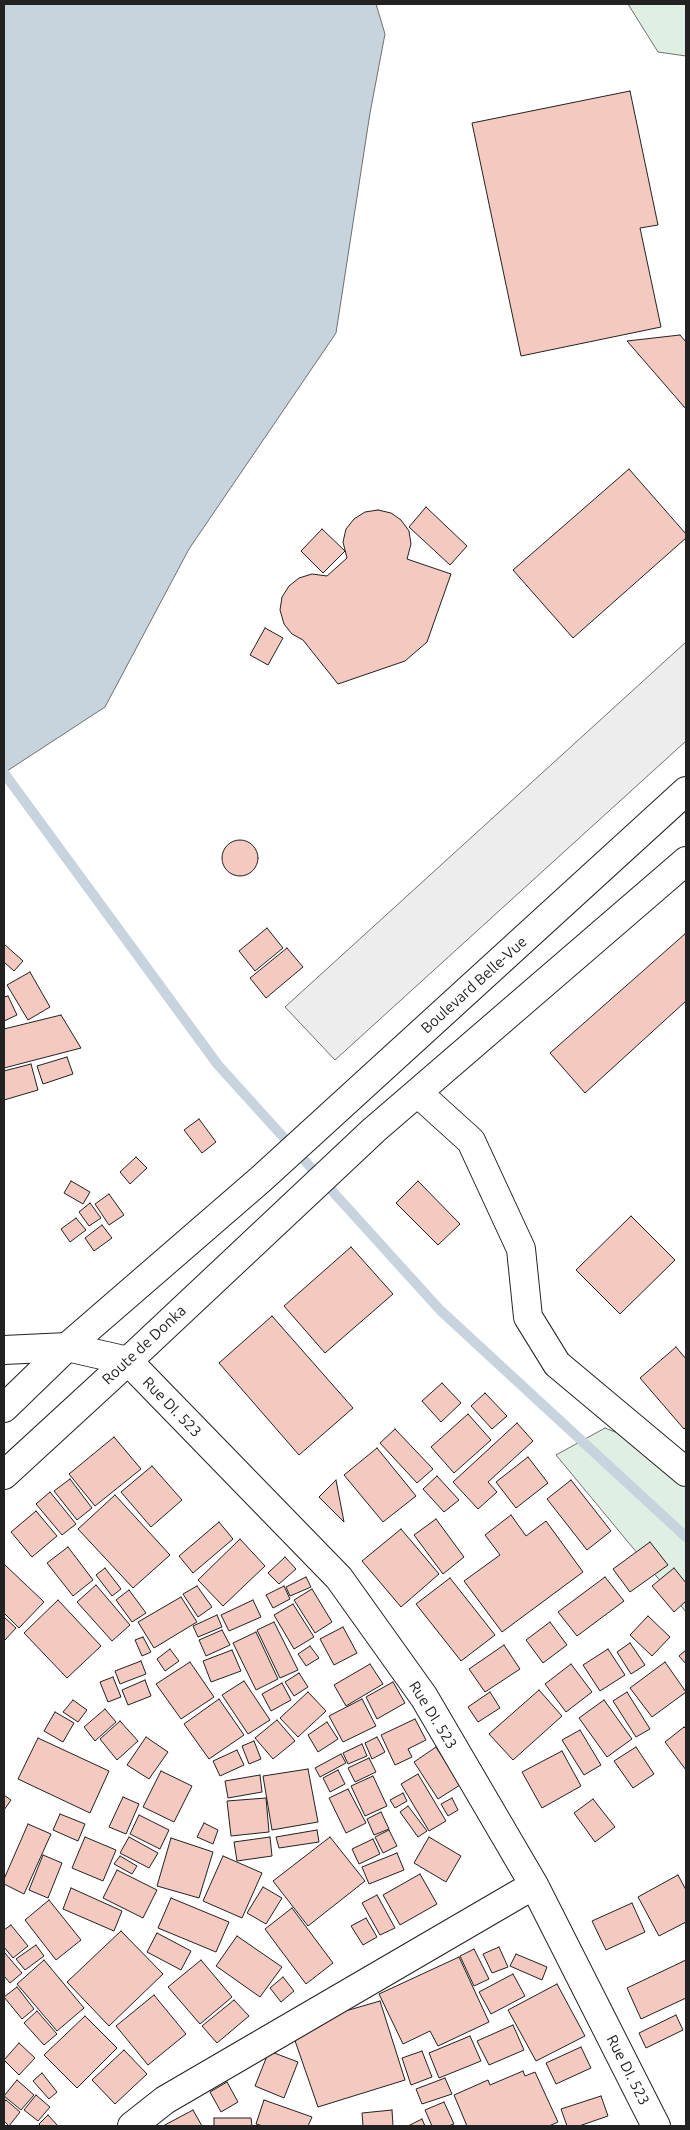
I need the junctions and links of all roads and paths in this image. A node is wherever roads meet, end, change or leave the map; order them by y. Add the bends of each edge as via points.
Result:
1 (686, 791) edge
2 (686, 861) edge
3 (418, 1093) junction
4 (67, 1347) junction
5 (4, 1350) edge
6 (128, 1361) junction
7 (4, 1408) edge
8 (686, 1472) edge
9 (4, 1475) edge
10 (534, 1885) junction
11 (132, 2126) edge
12 (656, 2126) edge

1 - 4 main road, Boulevard Belle-Vue via 262,1179
2 - 3 main road
3 - 6 main road, Route de Donka via 374,1130
3 - 8 main road via 471,1140 521,1249 528,1316 557,1364
4 - 5 main road
4 - 6 main road
4 - 7 main road
6 - 9 main road, Route de Donka
6 - 10 main road, Rue DI. 523 via 339,1578 424,1697
10 - 11 main road via 165,2100
10 - 12 main road, Rue DI. 523

